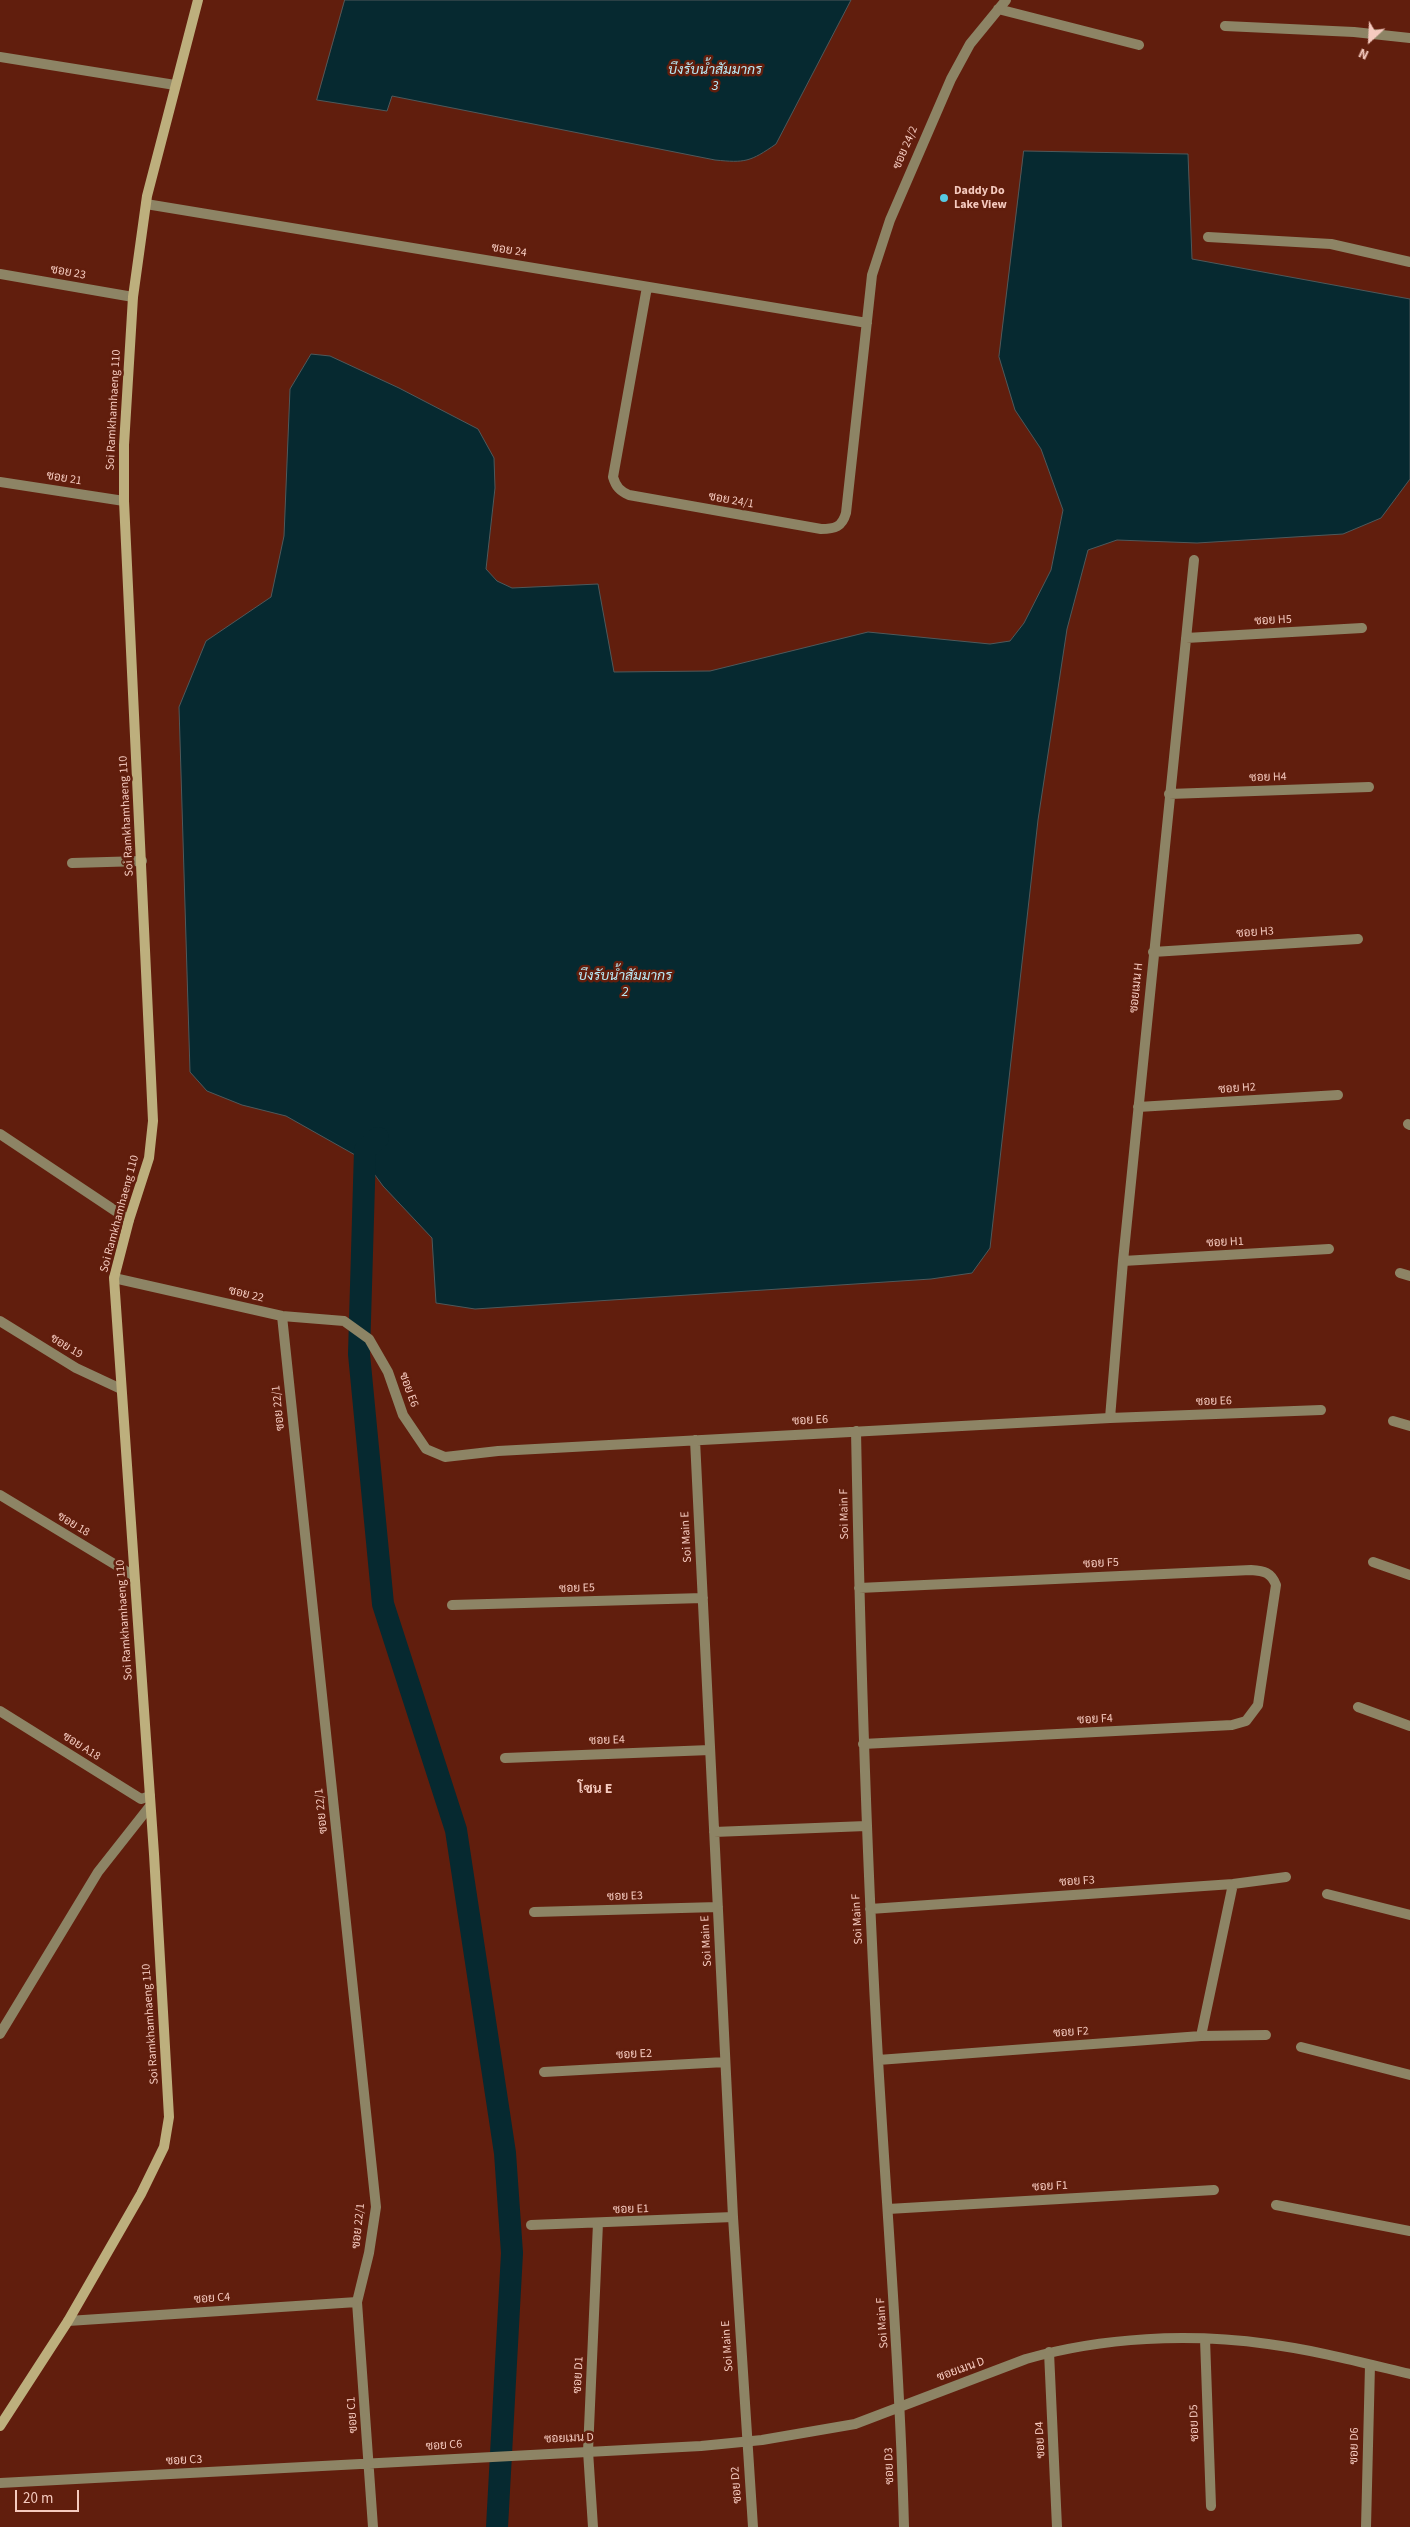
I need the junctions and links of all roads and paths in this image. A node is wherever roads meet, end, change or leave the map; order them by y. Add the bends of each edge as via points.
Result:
1 (198, 0) edge
2 (1006, 0) edge
3 (998, 9) junction
4 (1224, 26) dead end
5 (1410, 38) edge
6 (1139, 45) dead end
7 (0, 57) edge
8 (175, 85) junction
9 (146, 204) junction
10 (1208, 237) dead end
11 (1410, 262) edge
12 (0, 274) edge
13 (647, 287) junction
14 (132, 297) junction
15 (867, 323) junction
16 (0, 482) edge
17 (124, 501) junction
18 (1194, 560) dead end
19 (1362, 628) dead end
20 (1186, 638) junction
21 (1369, 787) dead end
22 (1169, 794) junction
23 (142, 861) junction
24 (72, 863) dead end
25 (1358, 939) dead end
26 (1153, 952) junction
27 (1338, 1095) dead end
28 (1138, 1107) junction
29 (0, 1134) edge
30 (129, 1220) junction
31 (1329, 1249) dead end
32 (1123, 1261) junction
33 (114, 1278) junction
34 (282, 1316) junction
35 (0, 1321) edge
36 (369, 1339) joint
37 (121, 1389) junction
38 (1321, 1410) dead end
39 (1110, 1418) junction
40 (1393, 1421) dead end
41 (1410, 1426) edge
42 (856, 1431) junction
43 (695, 1440) junction
44 (0, 1495) edge
45 (1373, 1562) dead end
46 (1410, 1575) edge
47 (134, 1576) junction
48 (859, 1588) junction
49 (703, 1598) junction
50 (452, 1605) dead end
51 (1267, 1645) joint
52 (1358, 1707) dead end
53 (0, 1711) edge
54 (1410, 1726) edge
55 (864, 1744) junction
56 (710, 1750) junction
57 (505, 1758) dead end
58 (150, 1801) junction
59 (866, 1826) junction
60 (714, 1832) junction
61 (1286, 1877) dead end
62 (1233, 1884) junction
63 (1327, 1894) dead end
64 (718, 1907) junction
65 (870, 1909) junction
66 (534, 1912) dead end
67 (1410, 1915) edge
68 (0, 2034) edge
69 (1266, 2035) dead end
70 (1201, 2036) junction
71 (1301, 2047) dead end
72 (878, 2060) junction
73 (725, 2062) junction
74 (544, 2072) dead end
75 (1410, 2075) edge
76 (1214, 2190) dead end
77 (1276, 2205) dead end
78 (888, 2209) junction
79 (733, 2217) junction
80 (598, 2223) junction
81 (531, 2225) dead end
82 (1410, 2231) edge
83 (357, 2302) junction
84 (68, 2321) junction
85 (1205, 2339) junction
86 (1049, 2352) junction
87 (1370, 2365) junction
88 (1410, 2374) edge
89 (901, 2405) junction
90 (0, 2426) edge
91 (746, 2441) junction
92 (588, 2451) junction
93 (521, 2454) joint
94 (370, 2464) junction
95 (0, 2483) edge
96 (1211, 2506) dead end
97 (374, 2527) edge
98 (593, 2527) edge
99 (753, 2527) edge
100 (904, 2527) edge
101 (1057, 2527) edge
102 (1366, 2527) edge

1 - 8 street, Soi Ramkhamhaeng 110
2 - 3 street, ซอย 24/2
3 - 6 street
3 - 15 street, ซอย 24/2 via 970,44 927,130 875,266
4 - 5 street
7 - 8 street
8 - 9 street, Soi Ramkhamhaeng 110
9 - 13 street, ซอย 24
9 - 14 street, Soi Ramkhamhaeng 110
10 - 11 street via 1331,244
12 - 14 street, ซอย 23
13 - 15 street, ซอย 24
13 - 15 street, ซอย 24/1 via 615,485 629,495 821,529 835,529 843,522 846,513
14 - 17 street, Soi Ramkhamhaeng 110
16 - 17 street, ซอย 21
17 - 23 street, Soi Ramkhamhaeng 110
18 - 20 street, ซอยเมน H
19 - 20 street, ซอย H5
20 - 22 street, ซอยเมน H
21 - 22 street, ซอย H4
22 - 26 street, ซอยเมน H
23 - 24 street
23 - 30 street, Soi Ramkhamhaeng 110 via 153,1121 149,1158
25 - 26 street, ซอย H3
26 - 28 street, ซอยเมน H
27 - 28 street, ซอย H2
28 - 32 street, ซอยเมน H
29 - 30 street
30 - 33 street, Soi Ramkhamhaeng 110
31 - 32 street, ซอย H1
32 - 39 street, ซอยเมน H
33 - 34 street, ซอย 22
33 - 37 street, Soi Ramkhamhaeng 110
34 - 36 street, ซอย 22 via 345,1322
34 - 83 street, ซอย 22/1 via 376,2207
35 - 37 street, ซอย 19 via 76,1368
36 - 43 street, ซอย E6 via 388,1372 403,1415 426,1449 444,1457 498,1450
37 - 47 street, Soi Ramkhamhaeng 110
38 - 39 street, ซอย E6
39 - 42 street, ซอย E6
40 - 41 street
42 - 43 street, ซอย E6
42 - 48 street, Soi Main F
43 - 49 street, Soi Main E
44 - 47 street, ซอย 18
45 - 46 street
47 - 58 street, Soi Ramkhamhaeng 110
48 - 51 street, ซอย F5 via 1265,1571 1273,1576 1276,1585
48 - 55 street, Soi Main F
49 - 50 street, ซอย E5
49 - 56 street, Soi Main E
51 - 55 street, ซอย F4 via 1258,1705 1246,1721 1232,1725
52 - 54 street
53 - 58 street, ซอย A18 via 141,1799
55 - 59 street, Soi Main F
56 - 57 street, ซอย E4
56 - 60 street, Soi Main E
58 - 68 street via 98,1872
58 - 84 street, Soi Ramkhamhaeng 110 via 169,2117 164,2147 141,2194
59 - 60 street
59 - 65 street, Soi Main F
60 - 64 street, Soi Main E
61 - 62 street, ซอย F3
62 - 65 street, ซอย F3
62 - 70 street
63 - 67 street
64 - 66 street, ซอย E3
64 - 73 street, Soi Main E
65 - 72 street, Soi Main F
69 - 70 street, ซอย F2
70 - 72 street, ซอย F2
71 - 75 street
72 - 78 street, Soi Main F
73 - 74 street, ซอย E2
73 - 79 street, Soi Main E
76 - 78 street, ซอย F1
77 - 82 street
78 - 89 street, Soi Main F
79 - 80 street, ซอย E1
79 - 91 street, Soi Main E
80 - 81 street, ซอย E1
80 - 92 street, ซอย D1
83 - 84 street, ซอย C4
83 - 94 street, ซอย C1
84 - 90 street, Soi Ramkhamhaeng 110
85 - 86 street, ซอยเมน D via 1128,2340
85 - 87 street, ซอยเมน D via 1269,2344
85 - 96 street, ซอย D5
86 - 89 street, ซอยเมน D
86 - 101 street, ซอย D4
87 - 88 street, ซอยเมน D
87 - 102 street, ซอย D6
89 - 91 street, ซอยเมน D via 855,2424
89 - 100 street, ซอย D3
91 - 92 street, ซอยเมน D
91 - 99 street, ซอย D2
92 - 93 street, ซอยเมน D
92 - 98 street, ซอย D1
93 - 94 street, ซอย C6
94 - 95 street, ซอย C3
94 - 97 street, ซอย C1

